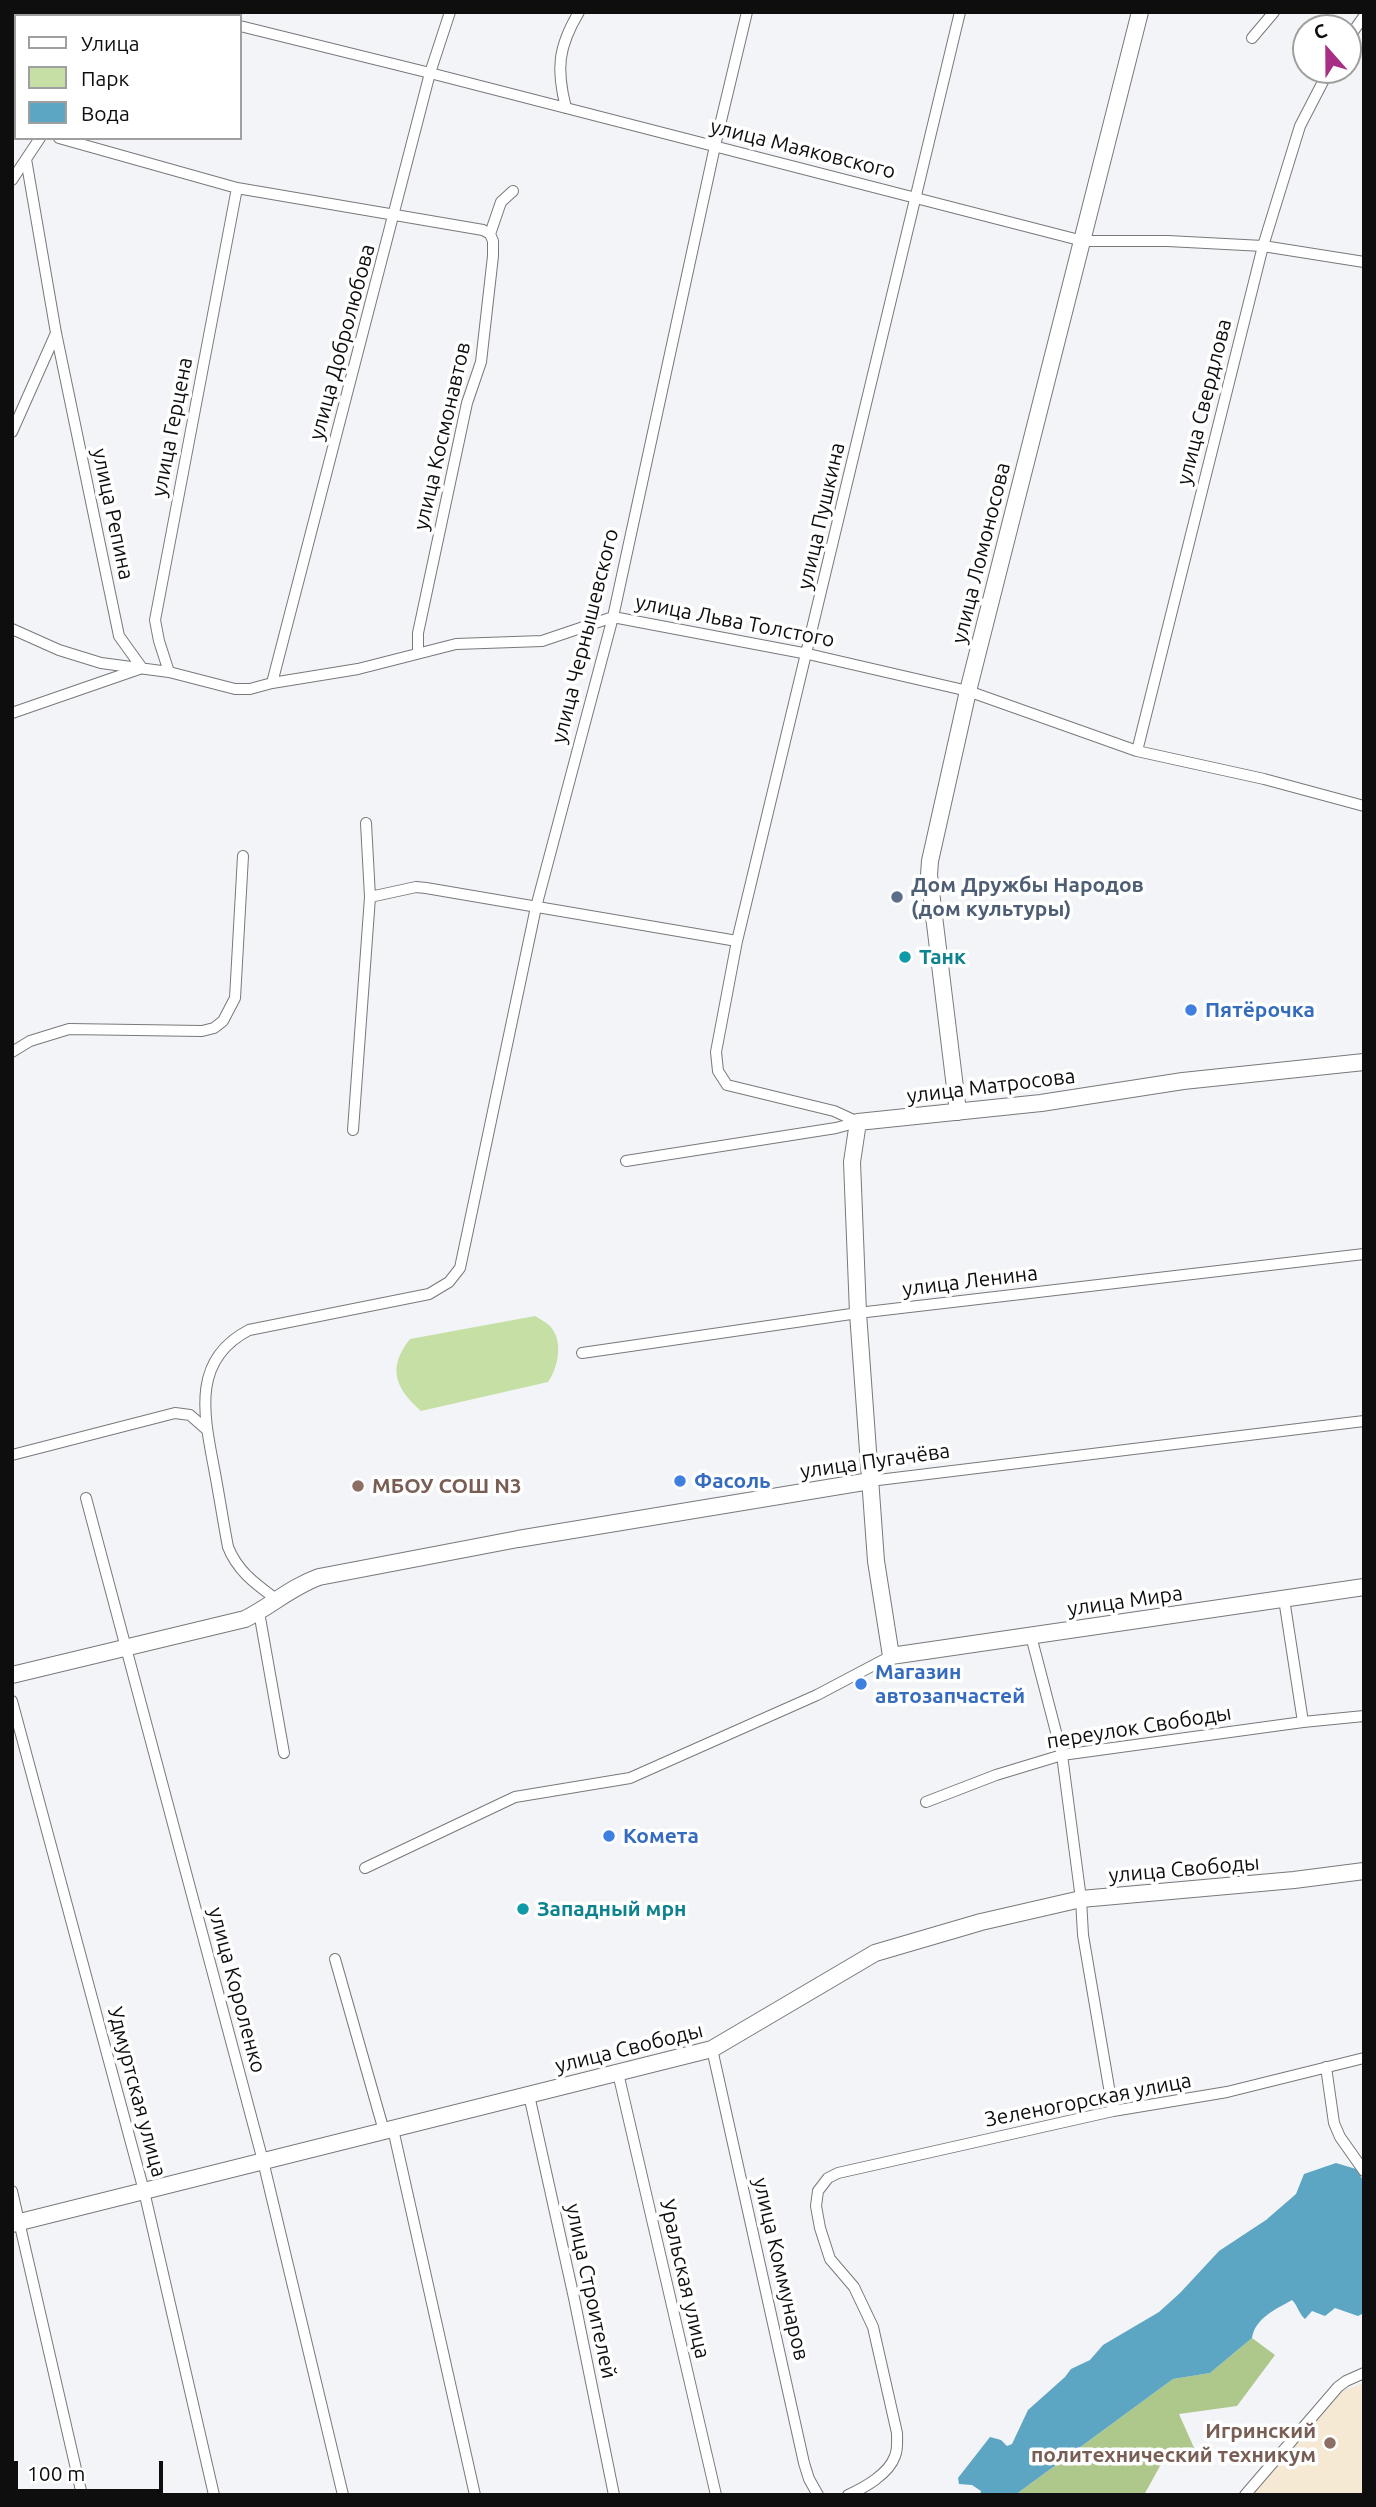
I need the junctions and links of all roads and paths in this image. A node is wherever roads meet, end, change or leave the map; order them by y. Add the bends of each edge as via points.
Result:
1 (450, 12) edge
2 (579, 12) edge
3 (747, 12) edge
4 (960, 12) edge
5 (1140, 12) edge
6 (1274, 12) edge
7 (242, 26) edge
8 (1252, 38) dead end
9 (430, 73) junction
10 (1322, 84) edge
11 (566, 108) junction
12 (39, 140) edge
13 (66, 140) edge
14 (715, 146) junction
15 (26, 159) junction
16 (12, 180) edge
17 (237, 188) junction
18 (513, 191) dead end
19 (916, 198) junction
20 (396, 214) junction
21 (490, 234) junction
22 (1083, 241) junction
23 (1263, 246) junction
24 (1364, 262) edge
25 (56, 332) junction
26 (12, 432) edge
27 (612, 617) junction
28 (12, 629) edge
29 (418, 653) junction
30 (808, 653) junction
31 (142, 668) junction
32 (169, 672) junction
33 (272, 682) junction
34 (968, 691) junction
35 (12, 713) edge
36 (1138, 751) junction
37 (1364, 806) edge
38 (366, 823) dead end
39 (243, 856) dead end
40 (370, 897) junction
41 (536, 907) junction
42 (737, 942) junction
43 (12, 1052) edge
44 (1364, 1062) edge
45 (958, 1112) junction
46 (858, 1122) junction
47 (353, 1130) dead end
48 (626, 1161) dead end
49 (1364, 1254) edge
50 (858, 1313) junction
51 (582, 1353) dead end
52 (1364, 1421) edge
53 (207, 1430) junction
54 (12, 1455) edge
55 (870, 1481) junction
56 (86, 1498) dead end
57 (1364, 1587) edge
58 (276, 1599) junction
59 (1284, 1599) junction
60 (259, 1612) junction
61 (1031, 1636) junction
62 (125, 1648) junction
63 (891, 1656) junction
64 (12, 1675) edge
65 (12, 1701) edge
66 (1364, 1716) edge
67 (1303, 1722) junction
68 (285, 1753) dead end
69 (1062, 1755) junction
70 (926, 1802) dead end
71 (365, 1868) dead end
72 (1364, 1871) edge
73 (1081, 1899) junction
74 (335, 1959) dead end
75 (712, 2049) junction
76 (1364, 2058) edge
77 (1326, 2067) junction
78 (618, 2073) junction
79 (529, 2095) junction
80 (1112, 2111) junction
81 (388, 2130) junction
82 (263, 2161) junction
83 (1364, 2171) edge
84 (12, 2191) edge
85 (144, 2191) junction
86 (16, 2223) edge
87 (1364, 2373) edge
88 (851, 2494) edge
89 (82, 2495) edge
90 (214, 2495) edge
91 (343, 2495) edge
92 (475, 2495) edge
93 (614, 2495) edge
94 (716, 2495) edge
95 (818, 2495) edge
96 (1245, 2495) edge

1 - 9 street, улица Добролюбова
2 - 11 street via 560,57 559,83
3 - 14 street, улица Чернышевского
4 - 19 street, улица Пушкина
5 - 22 street, улица Ломоносова
6 - 8 street
7 - 9 street, улица Маяковского
9 - 11 street, улица Маяковского
9 - 20 street, улица Добролюбова
10 - 23 street, улица Свердлова via 1300,126
11 - 14 street, улица Маяковского
12 - 15 street
13 - 17 street
14 - 19 street, улица Маяковского
14 - 27 street, улица Чернышевского
15 - 16 street
15 - 25 street, улица Репина
17 - 20 street
17 - 32 street, улица Герцена via 155,620
18 - 21 street, улица Космонавтов via 501,202
19 - 22 street, улица Маяковского
19 - 30 street, улица Пушкина
20 - 21 street
20 - 33 street, улица Добролюбова
21 - 29 street, улица Космонавтов via 493,256 481,362 449,481 418,633
22 - 23 street, улица Маяковского
22 - 34 street, улица Ломоносова
23 - 24 street, улица Маяковского
23 - 36 street, улица Свердлова
25 - 26 street
25 - 31 street, улица Репина via 118,636
27 - 29 street, улица Льва Толстого via 542,641 456,644
27 - 30 street, улица Льва Толстого
27 - 41 street, улица Чернышевского
28 - 31 street, улица Льва Толстого via 101,663
29 - 33 street, улица Льва Толстого via 358,669
30 - 34 street, улица Льва Толстого
30 - 42 street, улица Пушкина
31 - 32 street, улица Льва Толстого
31 - 35 street
32 - 33 street, улица Льва Толстого via 235,689
34 - 36 street, улица Льва Толстого
34 - 45 street, улица Ломоносова via 929,875
36 - 37 street, улица Льва Толстого
38 - 40 street
39 - 43 street via 235,998 223,1021 202,1031 69,1029
40 - 41 street via 416,887
40 - 47 street
41 - 42 street
41 - 53 street, улица Чернышевского via 460,1268 449,1282 429,1294 238,1336 221,1352 208,1376
42 - 46 street, улица Пушкина via 716,1052 718,1070 727,1085 834,1111
44 - 45 street, улица Матросова
45 - 46 street, улица Матросова
46 - 48 street, улица Матросова
46 - 50 street via 852,1162
49 - 50 street, улица Ленина
50 - 51 street, улица Ленина
50 - 55 street
52 - 55 street, улица Пугачёва
53 - 54 street via 190,1415 175,1413
53 - 58 street via 234,1562
55 - 58 street, улица Пугачёва via 319,1577
55 - 63 street via 876,1561
56 - 62 street, улица Короленко
57 - 59 street, улица Мира
58 - 60 street, улица Пугачёва
59 - 61 street, улица Мира
59 - 67 street
60 - 62 street, улица Пугачёва
60 - 68 street
61 - 63 street, улица Мира
61 - 69 street
62 - 64 street, улица Пугачёва
62 - 82 street, улица Короленко
63 - 71 street via 806,1701 630,1778 515,1797
65 - 85 street, Удмуртская улица
66 - 67 street, переулок Свободы
67 - 69 street, переулок Свободы
69 - 70 street, переулок Свободы
69 - 73 street
72 - 73 street, улица Свободы
73 - 75 street, улица Свободы via 875,1953
73 - 80 street
74 - 81 street
75 - 78 street, улица Свободы
75 - 95 street, улица Коммунаров via 804,2463
76 - 77 street, Зеленогорская улица
77 - 80 street, Зеленогорская улица via 1227,2092
77 - 83 street via 1340,2137
78 - 79 street, улица Свободы
78 - 94 street, Уральская улица
79 - 81 street, улица Свободы
79 - 93 street, улица Строителей
80 - 88 street, Зеленогорская улица via 838,2173 822,2184 816,2206 820,2228 830,2259 855,2287 873,2327 897,2433 890,2466
81 - 82 street, улица Свободы
81 - 92 street
82 - 85 street, улица Свободы
82 - 91 street, улица Короленко
84 - 86 street
85 - 86 street, улица Свободы
85 - 90 street, Удмуртская улица
86 - 89 street
87 - 96 street via 1338,2387

